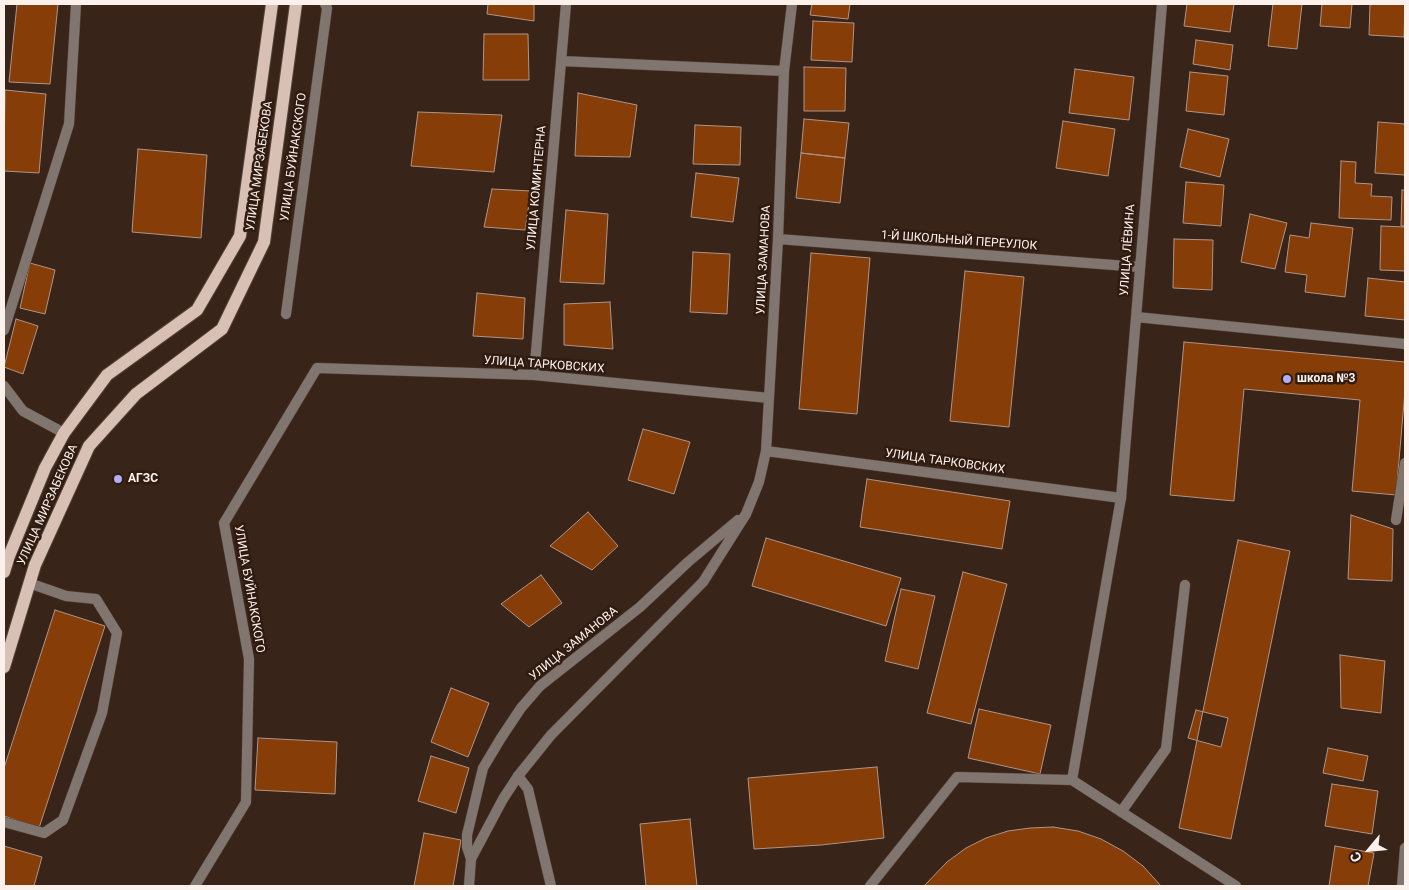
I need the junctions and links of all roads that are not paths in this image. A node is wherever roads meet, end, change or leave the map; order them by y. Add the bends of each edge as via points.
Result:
1 (76, 4) edge
2 (272, 4) edge
3 (296, 4) edge
4 (325, 4) edge
5 (566, 4) edge
6 (792, 4) edge
7 (1162, 4) edge
8 (561, 60) junction
9 (784, 70) junction
10 (778, 239) junction
11 (1139, 267) junction
12 (286, 314) dead end
13 (1136, 317) junction
14 (4, 330) edge
15 (1405, 344) edge
16 (317, 368) joint
17 (534, 375) junction
18 (4, 386) edge
19 (769, 398) junction
20 (64, 433) junction
21 (766, 451) junction
22 (1405, 463) edge
23 (1121, 498) junction
24 (746, 514) junction
25 (1396, 520) dead end
26 (4, 572) edge
27 (29, 583) junction
28 (1185, 585) dead end
29 (4, 667) edge
30 (518, 776) junction
31 (1072, 780) junction
32 (1121, 812) junction
33 (4, 822) edge
34 (1405, 848) edge
35 (471, 859) junction
36 (195, 886) edge
37 (469, 886) edge
38 (550, 886) edge
39 (870, 886) edge
40 (1236, 886) edge
41 (1402, 886) edge

1 - 14 street via 69,124
2 - 20 main road, УЛИЦА МИРЗАБЕКОВА via 240,236 197,310 107,375
3 - 27 main road, УЛИЦА МИРЗАБЕКОВА via 264,242 222,330 136,394 89,446 34,564
4 - 12 street, УЛИЦА БУЙНАКСКОГО
5 - 8 street, УЛИЦА КОМИНТЕРНА
6 - 9 street, УЛИЦА ЗАМАНОВА
7 - 11 street, УЛИЦА ЛЁВИНА
8 - 9 street
8 - 17 street, УЛИЦА КОМИНТЕРНА
9 - 10 street, УЛИЦА ЗАМАНОВА
10 - 11 street, 1-Й ШКОЛЬНЫЙ ПЕРЕУЛОК
10 - 19 street, УЛИЦА ЗАМАНОВА
11 - 13 street, УЛИЦА ЛЁВИНА
13 - 15 street
13 - 23 street, УЛИЦА ЛЁВИНА
16 - 17 street, УЛИЦА ТАРКОВСКИХ
16 - 36 street, УЛИЦА БУЙНАКСКОГО via 224,523 249,659 246,802
17 - 19 street, УЛИЦА ТАРКОВСКИХ
18 - 20 street via 23,411
19 - 21 street, УЛИЦА ЗАМАНОВА
20 - 26 main road, УЛИЦА МИРЗАБЕКОВА via 45,468
21 - 23 street, УЛИЦА ТАРКОВСКИХ
21 - 24 street, УЛИЦА ЗАМАНОВА via 759,482
22 - 25 street
23 - 31 street, УЛИЦА ЛЁВИНА
24 - 30 street, УЛИЦА ЗАМАНОВА via 703,582 550,734
24 - 35 street, УЛИЦА ЗАМАНОВА via 640,607 540,686 521,708 483,768 467,834
27 - 29 main road, УЛИЦА МИРЗАБЕКОВА
27 - 33 street via 66,596 96,599 117,633 102,713 63,820 44,833
28 - 32 street via 1166,749
30 - 35 street, УЛИЦА ЗАМАНОВА
30 - 38 street via 528,789
31 - 32 street
31 - 39 street via 957,777
32 - 40 street
34 - 41 street
35 - 37 street, УЛИЦА ЗАМАНОВА

